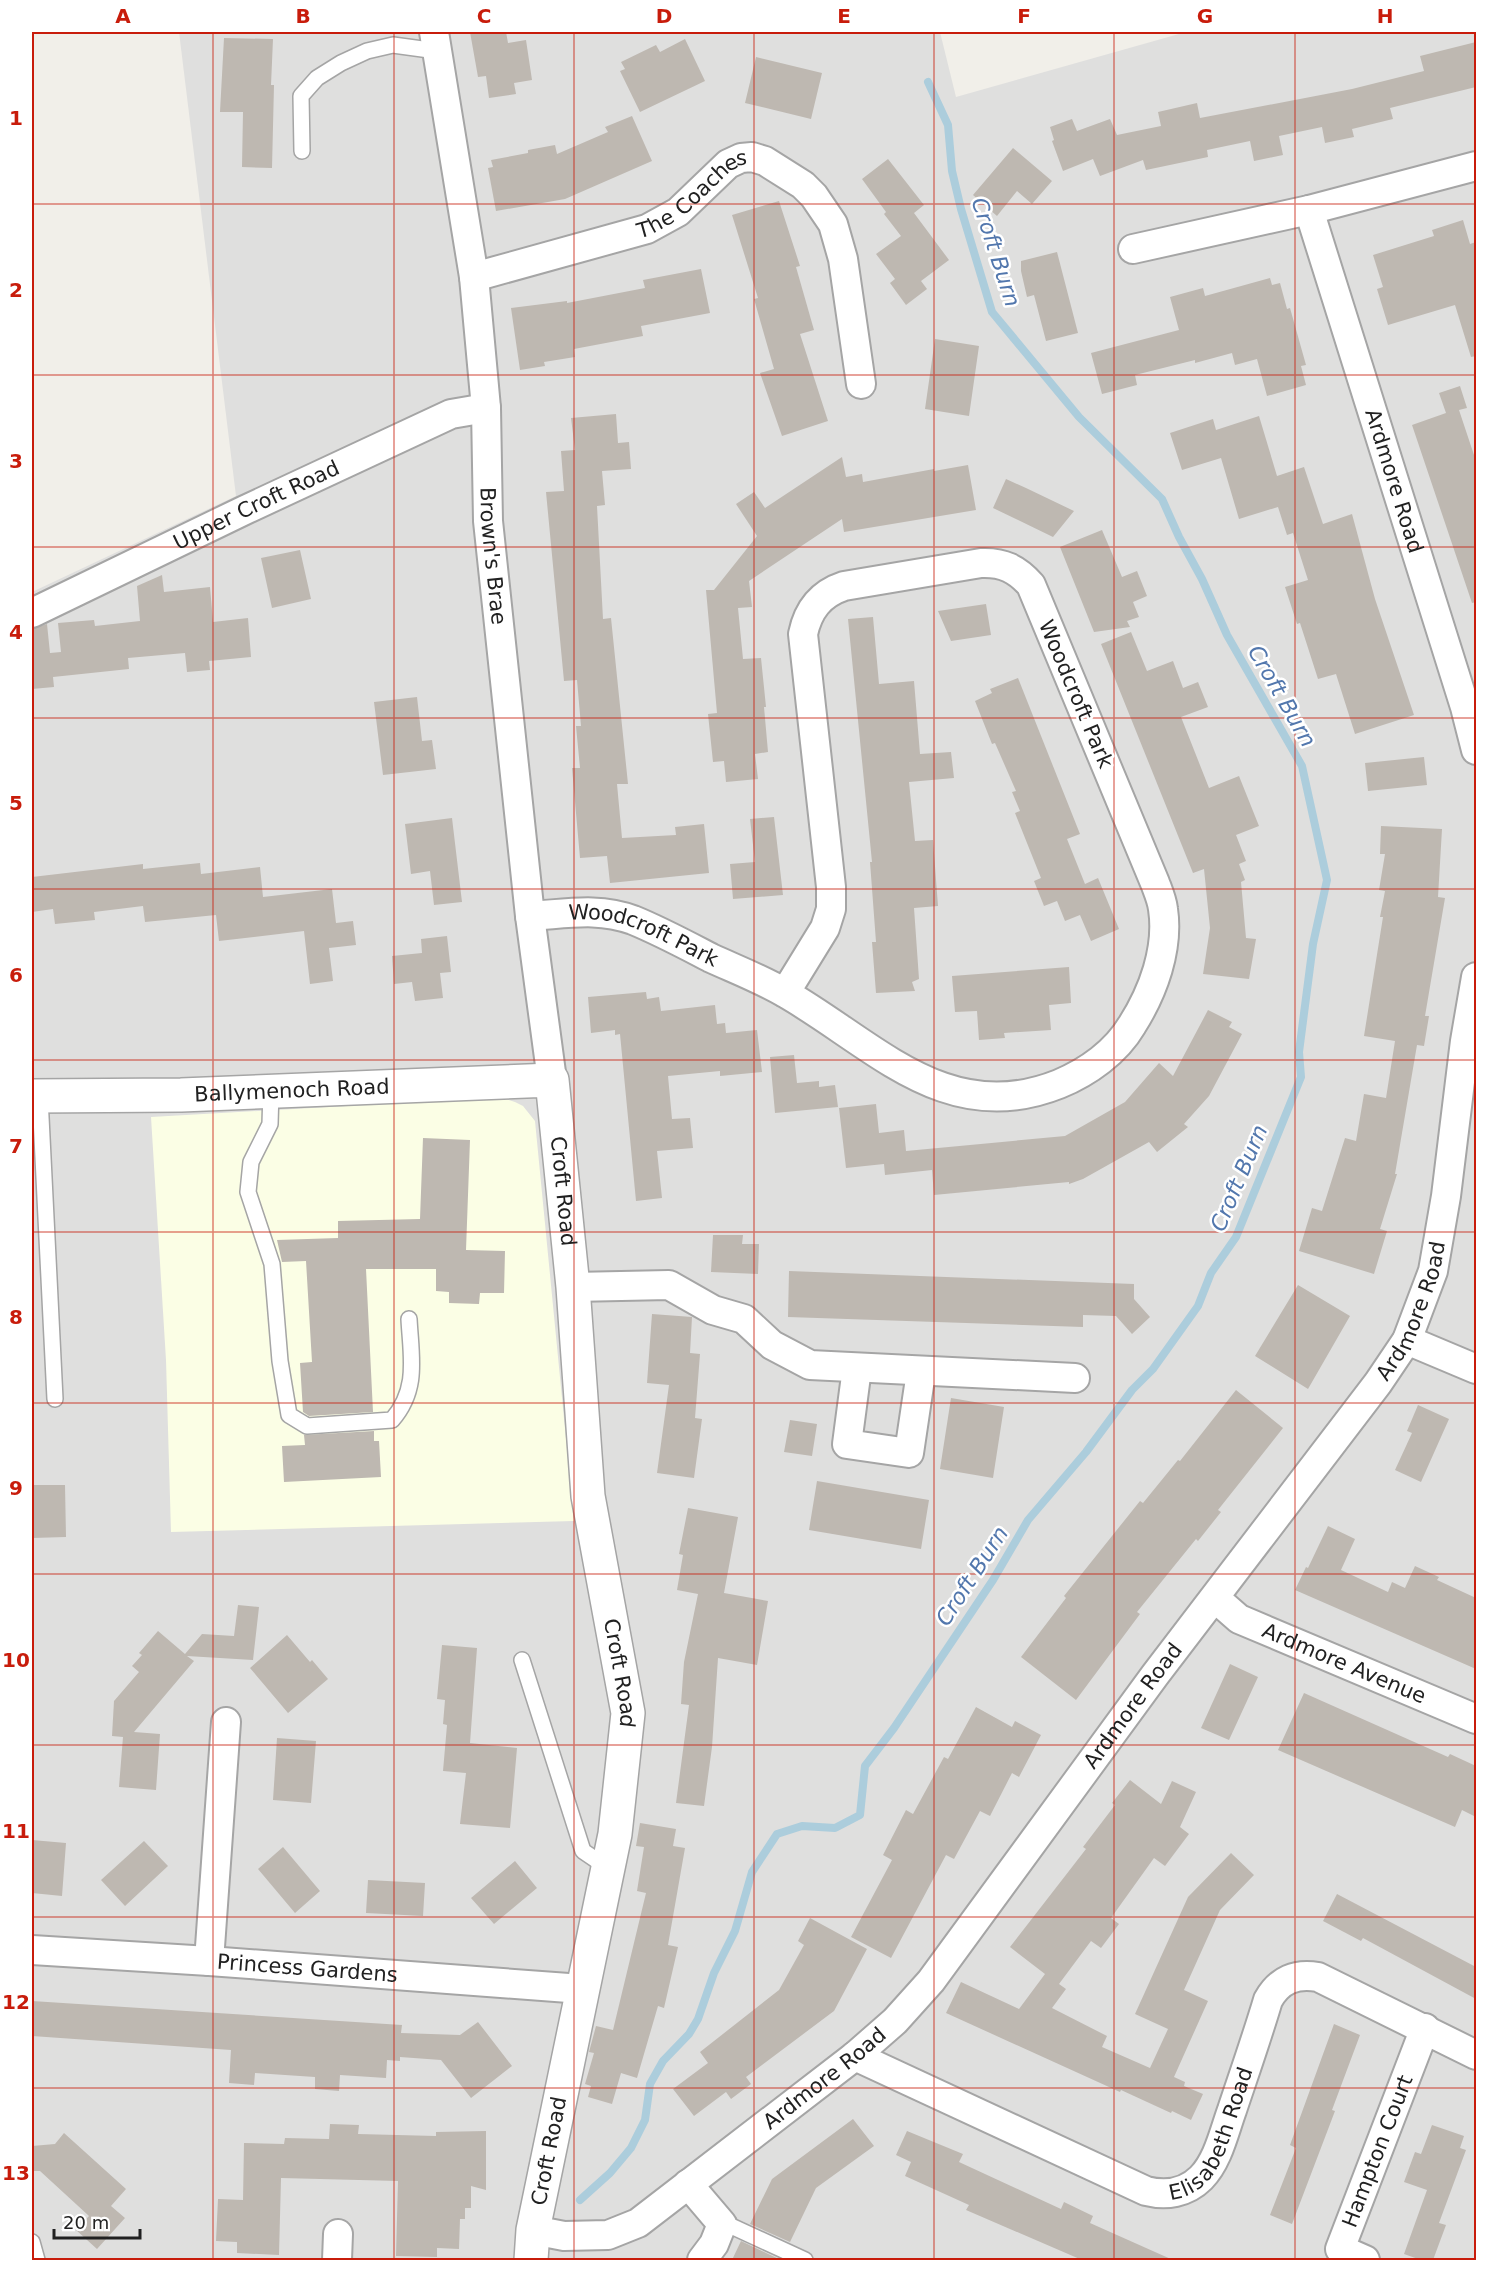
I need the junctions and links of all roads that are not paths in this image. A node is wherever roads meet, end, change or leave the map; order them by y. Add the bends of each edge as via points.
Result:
1 (436, 41) edge
2 (302, 151) dead end
3 (1476, 166) edge
4 (1309, 210) junction
5 (1133, 249) dead end
6 (474, 277) junction
7 (861, 384) dead end
8 (486, 408) junction
9 (32, 613) edge
10 (1471, 706) edge
11 (1476, 750) edge
12 (530, 916) junction
13 (1476, 977) edge
14 (784, 993) junction
15 (552, 1080) junction
16 (271, 1091) junction
17 (38, 1106) edge
18 (32, 1140) edge
19 (573, 1287) junction
20 (409, 1319) dead end
21 (1407, 1340) junction
22 (857, 1368) junction
23 (1476, 1369) edge
24 (921, 1372) junction
25 (1075, 1378) dead end
26 (55, 1399) dead end
27 (1215, 1598) junction
28 (522, 1660) dead end
29 (1476, 1719) edge
30 (226, 1722) dead end
31 (608, 1868) junction
32 (32, 1950) edge
33 (208, 1961) junction
34 (582, 1989) junction
35 (1425, 2028) junction
36 (1476, 2055) edge
37 (855, 2056) junction
38 (688, 2184) junction
39 (718, 2220) junction
40 (32, 2242) edge
41 (532, 2245) edge
42 (38, 2260) edge
43 (702, 2260) edge
44 (806, 2260) edge
45 (1365, 2260) edge

1 - 2 lane via 367,51 317,78 301,96
1 - 6 street, Brown's Brae
3 - 4 street
4 - 5 street
4 - 10 street, Ardmore Road
6 - 7 street, The Coaches via 647,229 678,212 728,164 752,157 803,185 833,224 843,259
6 - 8 street, Brown's Brae
8 - 9 street, Upper Croft Road via 450,414
8 - 12 street, Brown's Brae via 488,521
10 - 11 street, Ardmore Road
12 - 14 street, Woodcroft Park via 600,911 633,920
12 - 15 street, Brown's Brae
13 - 21 street, Ardmore Road via 1432,1271
14 - 14 street, Woodcroft Park via 917,1077 966,1095 993,1097 1045,1090 1084,1071 1112,1050 1143,1008 1153,985 1165,933 1163,907 1036,597 1027,580 1012,568 981,563 844,586 824,596 810,613 803,634 831,909 825,928
15 - 16 street, Ballymenoch Road
15 - 19 street, Croft Road
16 - 17 street, Ballymenoch Road
16 - 20 lane via 270,1124 251,1162 248,1192 272,1264 289,1415 307,1426 392,1420 412,1384
17 - 18 lane
17 - 26 lane
19 - 22 street via 669,1285 713,1310 744,1319 772,1345 810,1365
19 - 31 street, Croft Road via 588,1496 628,1713
21 - 23 street
21 - 27 street, Ardmore Road
22 - 24 street
22 - 24 street via 847,1444 909,1453
24 - 25 street
27 - 29 street, Ardmore Avenue via 1239,1619
27 - 37 street, Ardmore Road via 931,1981 895,2021
28 - 31 lane via 583,1851
30 - 33 street
31 - 34 street, Croft Road
32 - 33 street, Princess Gardens
33 - 34 street, Princess Gardens
34 - 41 street, Croft Road
35 - 36 street, Elisabeth Road
35 - 37 street, Elisabeth Road via 1318,1977 1288,1979 1268,2000 1209,2168 1192,2186 1169,2193 1146,2191
35 - 45 street, Hampton Court via 1340,2250
37 - 38 street, Ardmore Road
38 - 39 street
38 - 41 street, Ardmore Road via 638,2223 608,2235 564,2236
39 - 43 street via 722,2224 714,2244
39 - 44 lane
40 - 42 lane

